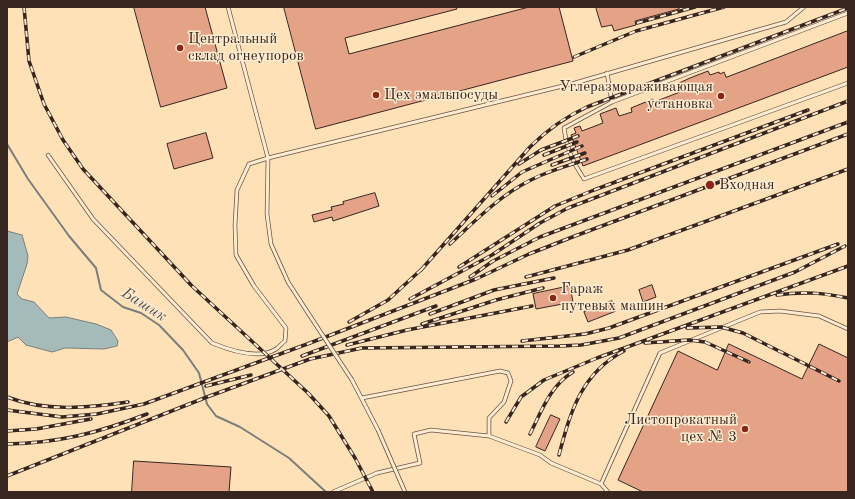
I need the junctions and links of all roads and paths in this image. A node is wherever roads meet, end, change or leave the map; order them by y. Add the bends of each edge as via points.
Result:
1 (228, 7) edge
2 (804, 7) edge
3 (848, 13) edge
4 (607, 73) junction
5 (848, 83) edge
6 (612, 102) junction
7 (48, 155) dead end
8 (268, 158) junction
9 (848, 329) edge
10 (362, 398) junction
11 (489, 436) junction
12 (601, 484) junction
13 (334, 491) edge
14 (405, 492) edge
15 (608, 492) edge

1 - 8 lane
2 - 4 lane via 786,22
3 - 6 lane
4 - 6 lane
4 - 8 lane via 528,95
5 - 6 lane via 584,179 574,164 564,128
7 - 8 lane via 93,219 212,343 230,350 253,354 276,350 285,341 286,328 254,286 236,255 237,190 248,164
8 - 10 lane, bridge via 267,214 271,244 288,282
9 - 12 lane via 819,316 780,311 760,312 660,353
10 - 11 lane via 500,371 508,373 511,381 504,402 489,418
10 - 14 lane, bridge
11 - 12 lane via 540,455 551,463
11 - 13 lane via 432,430 414,434 420,463 376,473
12 - 15 lane

